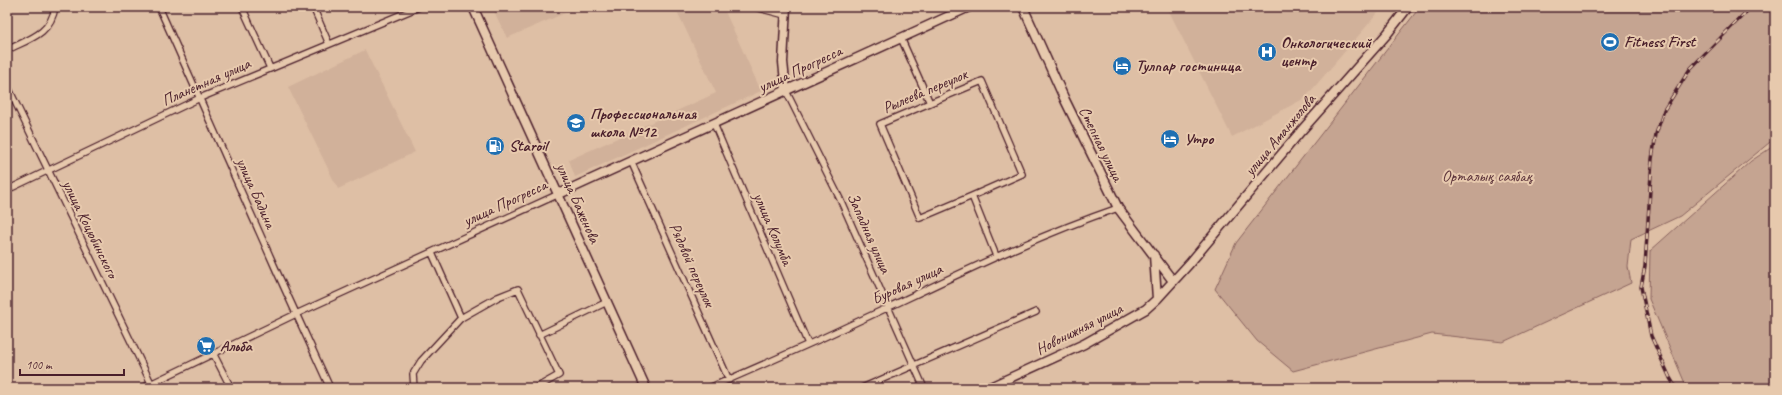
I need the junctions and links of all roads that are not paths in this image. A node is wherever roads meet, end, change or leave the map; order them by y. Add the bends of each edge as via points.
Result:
1 (55, 7) edge
2 (159, 7) edge
3 (242, 7) edge
4 (313, 7) edge
5 (419, 7) edge
6 (473, 7) edge
7 (755, 7) edge
8 (969, 7) edge
9 (1023, 7) edge
10 (1408, 7) edge
11 (786, 11) edge
12 (901, 38) junction
13 (329, 44) junction
14 (7, 50) edge
15 (270, 68) junction
16 (7, 85) edge
17 (786, 91) junction
18 (200, 98) junction
19 (930, 103) junction
20 (714, 124) junction
21 (631, 161) junction
22 (47, 171) junction
23 (7, 190) edge
24 (559, 194) junction
25 (972, 196) junction
26 (1118, 208) junction
27 (432, 253) junction
28 (1154, 255) junction
29 (996, 256) junction
30 (1173, 282) junction
31 (1157, 299) junction
32 (607, 302) junction
33 (887, 308) junction
34 (1036, 312) dead end
35 (296, 314) junction
36 (461, 318) junction
37 (539, 335) junction
38 (808, 344) junction
39 (213, 353) junction
40 (914, 366) junction
41 (729, 380) junction
42 (151, 383) junction
43 (143, 388) edge
44 (231, 388) edge
45 (330, 388) edge
46 (414, 388) edge
47 (536, 388) edge
48 (646, 388) edge
49 (710, 388) edge
50 (862, 388) edge
51 (924, 388) edge
52 (988, 388) edge

1 - 14 street via 52,21 43,32
2 - 18 street, улица Бадина
3 - 15 street
4 - 13 street
5 - 13 street, Планетная улица
6 - 24 main road, улица Баженова
7 - 11 street
8 - 12 main road, улица Прогресса
9 - 26 main road, Степная улица
10 - 30 main road, улица Аманжолова
11 - 17 main road via 783,62
12 - 17 main road, улица Прогресса
12 - 19 street
13 - 15 street, Планетная улица
15 - 18 street, Планетная улица
16 - 22 street, улица Коцюбинского
17 - 20 main road, улица Прогресса
17 - 33 street, Западная улица via 840,199
18 - 22 street, Планетная улица
18 - 35 street, улица Бадина
19 - 25 street, Рылеева переулок via 982,81 1022,174
19 - 25 street, Рылеева переулок via 880,124 920,218
20 - 21 main road, улица Прогресса
20 - 38 street, улица Колумба
21 - 24 main road, улица Прогресса
21 - 41 street, Рядовой переулок
22 - 23 street, Планетная улица
22 - 42 street, улица Коцюбинского
24 - 27 street, улица Прогресса
24 - 32 main road, улица Баженова
25 - 29 street
26 - 28 main road, Степная улица
26 - 29 street, Буровая улица via 1058,229
27 - 35 street, улица Прогресса
27 - 36 street
28 - 30 main road, Степная улица
28 - 31 main road
29 - 33 street, Буровая улица
30 - 31 main road, Новонижняя улица
31 - 52 main road, Новонижняя улица via 1146,310 1119,326
32 - 37 street
32 - 48 main road, улица Баженова
33 - 38 street, Буровая улица
33 - 40 street, Западная улица
34 - 40 street
35 - 39 street, улица Прогресса
35 - 45 street, улица Бадина
36 - 37 street via 518,289
36 - 46 street via 421,361 413,374
37 - 47 street via 560,375
38 - 41 street, Буровая улица
39 - 42 street, улица Прогресса
39 - 44 street
40 - 50 street
40 - 51 street, Западная улица
41 - 49 street, Буровая улица
42 - 43 street, улица Прогресса

